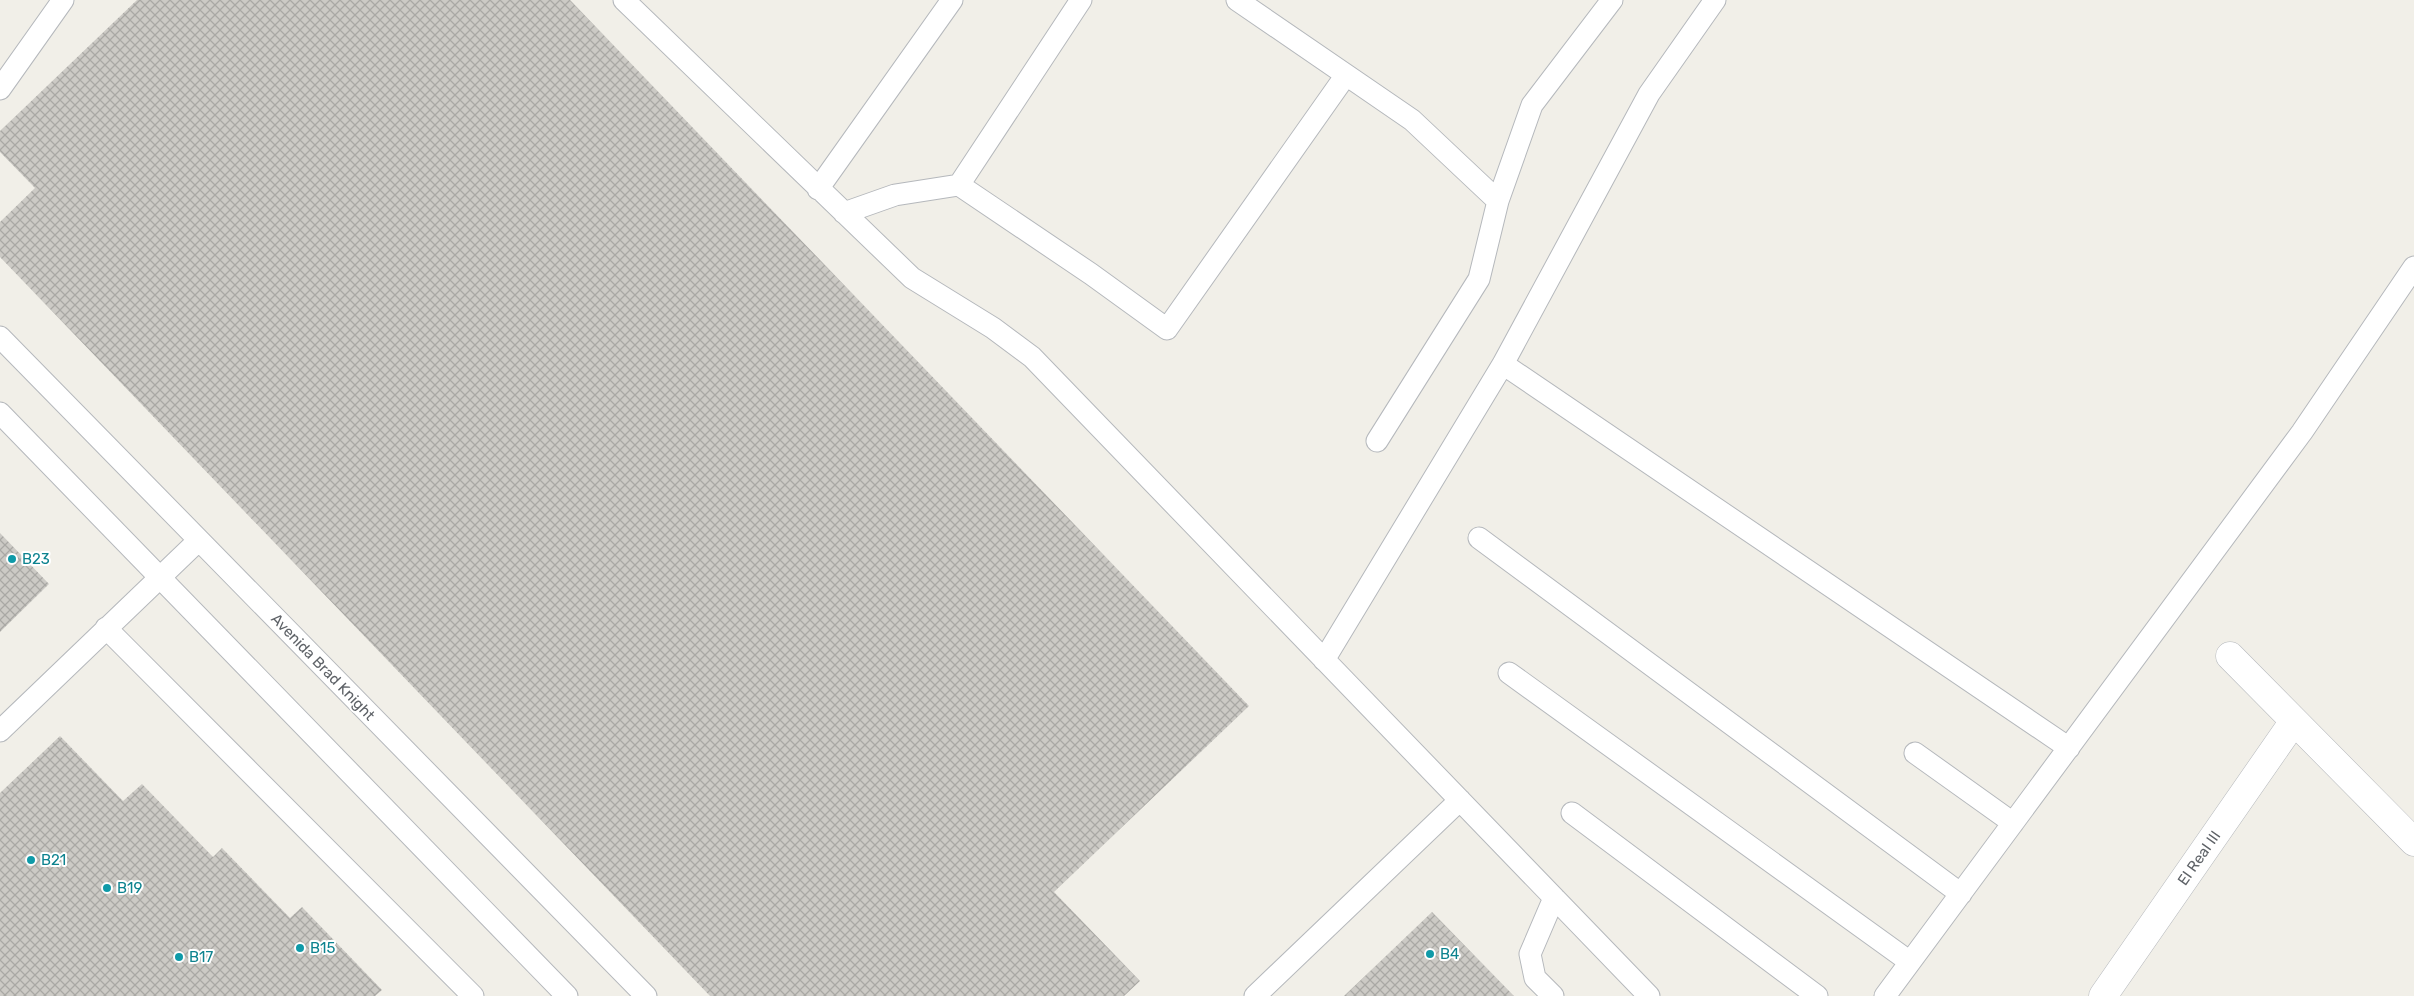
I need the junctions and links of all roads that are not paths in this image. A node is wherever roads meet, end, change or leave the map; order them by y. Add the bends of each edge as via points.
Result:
1 (63, 0) edge
2 (624, 0) edge
3 (952, 0) edge
4 (1081, 0) edge
5 (1237, 0) edge
6 (1612, 0) edge
7 (1715, 0) edge
8 (1346, 74) junction
9 (0, 89) edge
10 (959, 184) junction
11 (818, 189) junction
12 (1498, 201) junction
13 (844, 213) junction
14 (2414, 267) edge
15 (0, 337) edge
16 (1503, 364) junction
17 (0, 413) edge
18 (1377, 441) dead end
19 (1479, 538) dead end
20 (199, 540) junction
21 (159, 576) junction
22 (106, 628) junction
23 (2230, 656) dead end
24 (1324, 660) junction
25 (1509, 673) dead end
26 (2294, 721) junction
27 (0, 731) edge
28 (2068, 748) junction
29 (1915, 753) dead end
30 (1460, 800) junction
31 (1572, 813) dead end
32 (2013, 823) junction
33 (2414, 842) edge
34 (1961, 894) junction
35 (1554, 898) junction
36 (1910, 962) junction
37 (473, 996) edge
38 (567, 996) edge
39 (646, 996) edge
40 (1254, 996) edge
41 (1553, 996) edge
42 (1649, 996) edge
43 (1817, 996) edge
44 (1885, 996) edge
45 (2103, 996) edge

1 - 9 lane
2 - 11 lane
3 - 11 lane
4 - 10 lane
5 - 8 lane
6 - 12 lane via 1532,104
7 - 16 lane via 1649,94
8 - 10 lane via 1166,329
8 - 12 lane via 1412,120
10 - 13 lane via 894,195
11 - 13 lane
12 - 18 lane via 1479,279
13 - 24 lane via 912,278 993,328 1032,357
14 - 28 lane via 2302,432
15 - 20 lane, Avenida Brad Knight
16 - 24 lane
16 - 28 lane
17 - 21 lane
19 - 34 lane
20 - 21 lane
20 - 39 lane, Avenida Brad Knight
21 - 22 lane
21 - 38 lane
22 - 27 lane
22 - 37 lane
23 - 26 street
24 - 30 lane
25 - 36 lane
26 - 33 street
26 - 45 street, El Real III
28 - 32 lane
29 - 32 lane
30 - 35 lane
30 - 40 lane
31 - 43 lane
32 - 34 lane
34 - 36 lane
35 - 41 lane via 1530,954 1535,978
35 - 42 lane
36 - 44 lane

